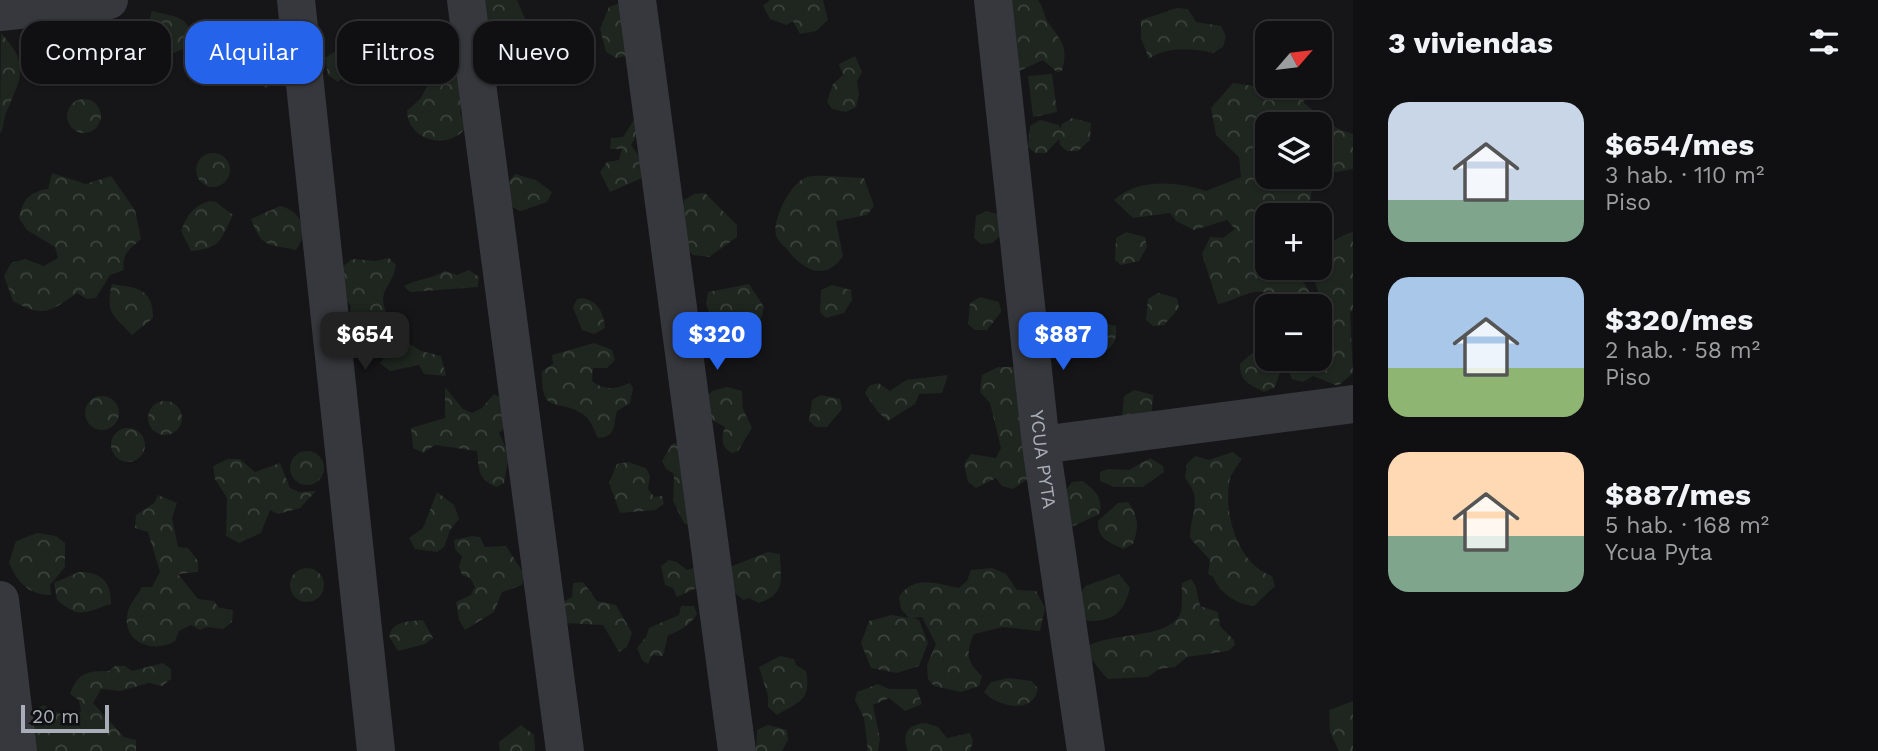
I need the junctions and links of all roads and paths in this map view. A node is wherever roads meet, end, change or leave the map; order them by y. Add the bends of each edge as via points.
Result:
1 (109, 0) edge
2 (296, 0) edge
3 (466, 0) edge
4 (637, 0) edge
5 (993, 0) edge
6 (0, 12) edge
7 (1353, 404) edge
8 (1041, 445) junction
9 (0, 600) edge
10 (18, 751) edge
11 (376, 751) edge
12 (565, 751) edge
13 (737, 751) edge
14 (1086, 751) edge

1 - 6 street
2 - 11 street
3 - 12 street
4 - 13 street
5 - 8 street, YCUA PYTA
7 - 8 street
8 - 14 street, YCUA PYTA
9 - 10 street

